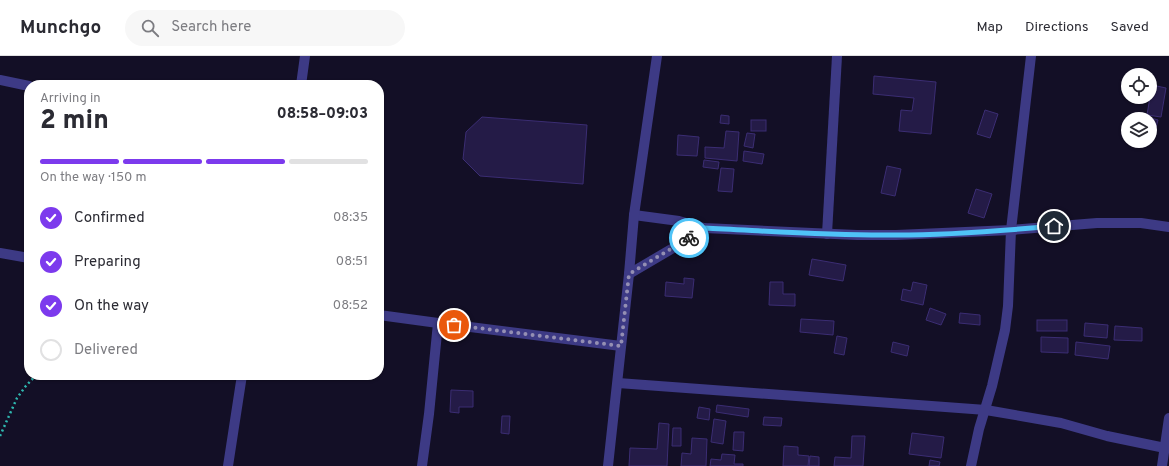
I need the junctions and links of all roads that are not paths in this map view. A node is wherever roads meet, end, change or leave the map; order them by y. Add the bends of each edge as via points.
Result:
1 (305, 56) edge
2 (657, 56) edge
3 (837, 56) edge
4 (1031, 56) edge
5 (0, 80) edge
6 (302, 80) edge
7 (24, 85) edge
8 (634, 215) junction
9 (1169, 227) edge
10 (704, 228) junction
11 (1011, 230) junction
12 (826, 234) junction
13 (0, 253) edge
14 (24, 257) edge
15 (629, 274) junction
16 (384, 316) edge
17 (438, 324) junction
18 (621, 346) junction
19 (241, 380) edge
20 (618, 383) junction
21 (986, 410) junction
22 (1169, 418) edge
23 (1165, 448) junction
24 (228, 466) edge
25 (422, 466) edge
26 (608, 466) edge
27 (971, 466) edge
28 (1162, 466) edge

1 - 6 street
2 - 8 street
3 - 12 street
4 - 11 street
5 - 7 street
8 - 10 street via 679,221
8 - 15 street
9 - 11 street via 1141,223 1097,223
10 - 12 street
10 - 15 street
11 - 12 street via 896,235
11 - 21 street via 1008,306
13 - 14 street
15 - 18 street
16 - 17 street
17 - 18 street
17 - 25 street
18 - 20 street
19 - 24 street
20 - 21 street
20 - 26 street
21 - 23 street via 1061,423
21 - 27 street
22 - 23 street
23 - 28 street

